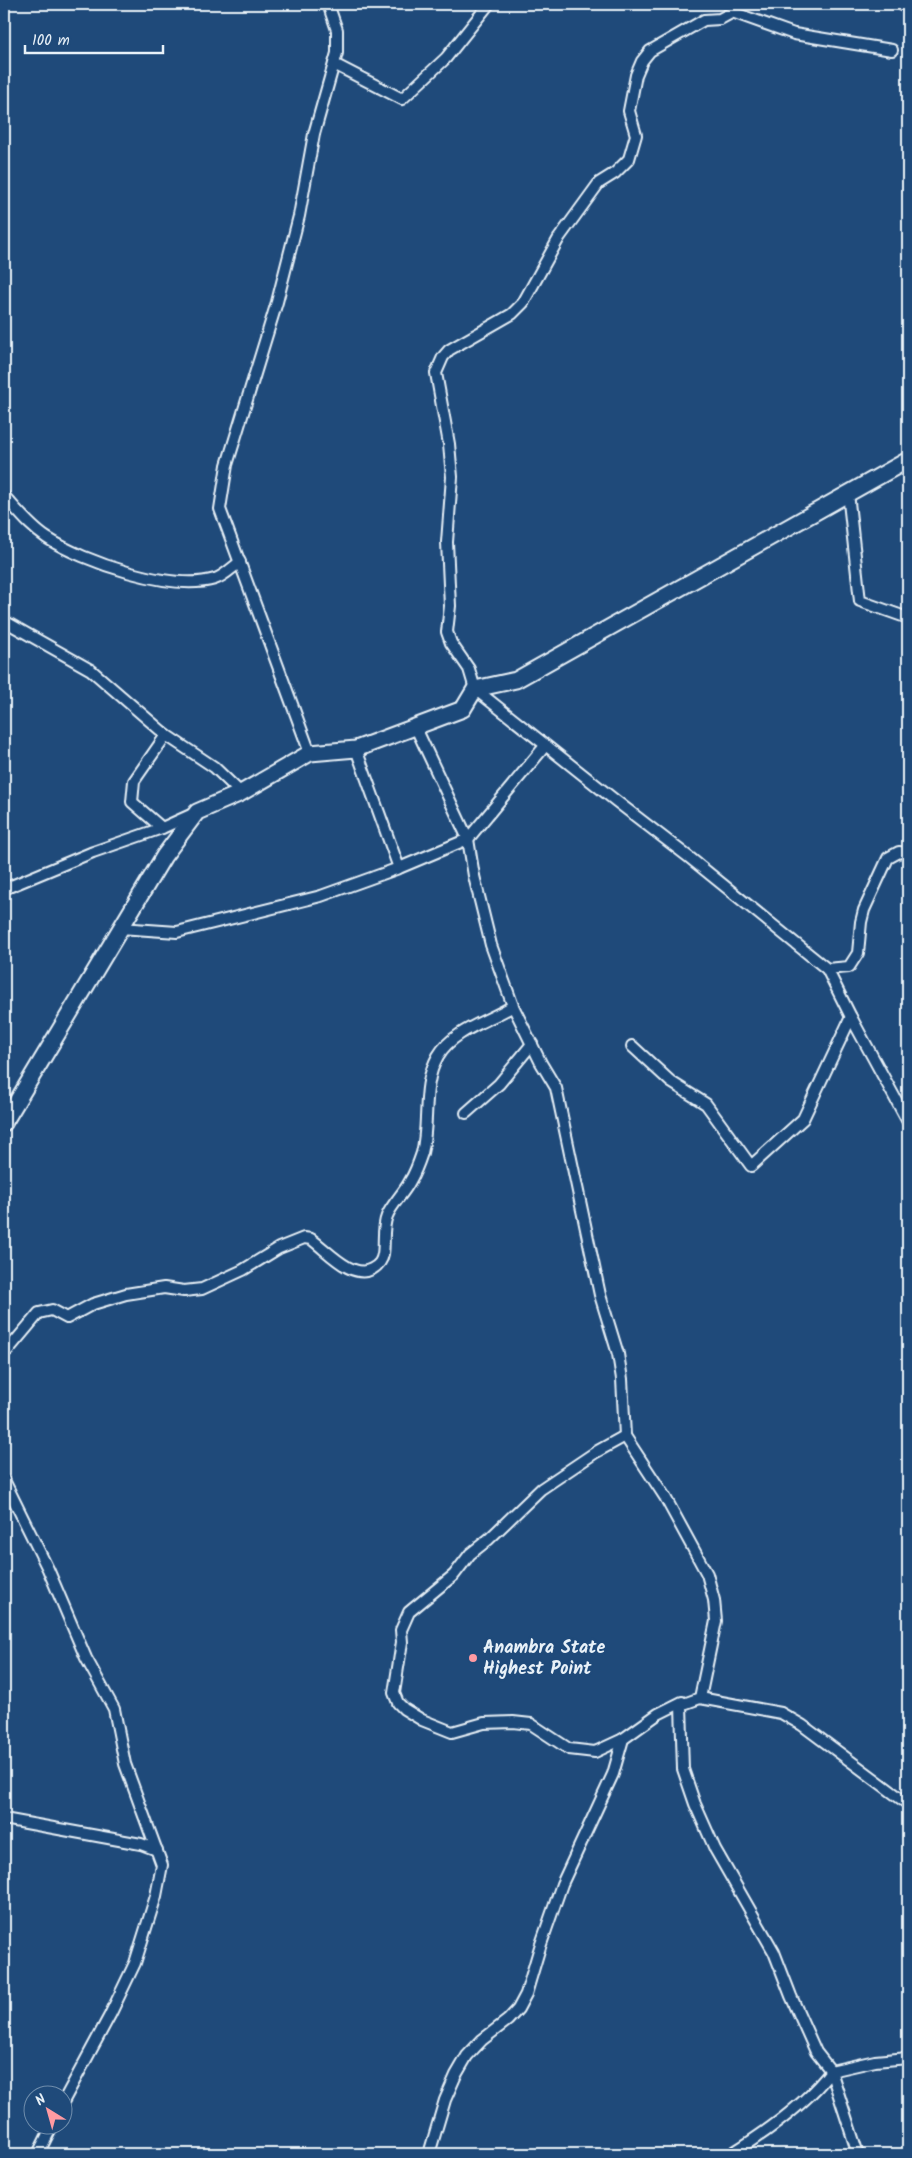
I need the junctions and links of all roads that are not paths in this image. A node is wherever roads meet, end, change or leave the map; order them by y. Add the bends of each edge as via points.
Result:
1 (328, 4) edge
2 (489, 4) edge
3 (902, 4) edge
4 (735, 8) edge
5 (908, 10) edge
6 (892, 50) dead end
7 (334, 64) junction
8 (908, 460) edge
9 (848, 493) junction
10 (4, 496) edge
11 (240, 562) junction
12 (908, 618) edge
13 (6, 622) dead end
14 (475, 688) junction
15 (416, 728) junction
16 (166, 736) junction
17 (545, 746) junction
18 (356, 749) junction
19 (310, 753) junction
20 (241, 793) junction
21 (197, 812) junction
22 (162, 828) junction
23 (468, 840) junction
24 (908, 853) edge
25 (399, 868) junction
26 (4, 888) edge
27 (120, 928) junction
28 (827, 969) junction
29 (513, 1006) junction
30 (850, 1018) junction
31 (532, 1044) junction
32 (632, 1046) dead end
33 (466, 1113) dead end
34 (908, 1122) edge
35 (4, 1123) edge
36 (4, 1351) edge
37 (625, 1436) junction
38 (4, 1480) edge
39 (700, 1698) junction
40 (681, 1705) junction
41 (623, 1739) junction
42 (908, 1804) edge
43 (4, 1819) edge
44 (157, 1850) junction
45 (908, 2058) edge
46 (831, 2071) junction
47 (72, 2086) edge
48 (47, 2136) edge
49 (38, 2154) edge
50 (429, 2154) edge
51 (731, 2154) edge
52 (858, 2154) edge

1 - 7 street via 337,30
2 - 7 street via 446,58 402,99
3 - 5 street
4 - 6 street via 794,34
4 - 14 street via 720,19 704,20 650,51 636,75 629,112 636,136 629,159 598,183 560,238 523,303 512,314 449,350 436,372 452,477 447,542 450,606 447,632 469,669
7 - 11 street via 314,134 299,216 277,302 227,465 220,509
8 - 9 main road
9 - 12 street via 860,601
9 - 14 main road via 516,680
10 - 11 street via 48,539 134,574 182,583 216,579
11 - 19 street
13 - 16 street via 91,670
14 - 15 main road via 464,709
14 - 17 street
15 - 18 main road
15 - 23 street
16 - 20 street via 214,767
16 - 22 street via 134,781 132,802
17 - 23 street
17 - 28 street
18 - 19 main road
18 - 25 street
19 - 20 main road
20 - 21 main road
21 - 22 street
21 - 27 main road via 164,856
22 - 26 street
23 - 25 street
23 - 29 street via 491,945
24 - 28 street via 899,852 888,858 864,910 858,953 850,967
25 - 27 street via 321,896 176,932
27 - 35 main road
28 - 30 street
29 - 31 street
29 - 36 street via 473,1026 439,1054 427,1087 427,1121 422,1154 411,1181 387,1216 384,1255 377,1266 363,1272 351,1270 312,1239 304,1238 202,1289 164,1288 126,1294 93,1304 66,1318 52,1310 39,1313
30 - 32 street via 802,1119 751,1166 706,1104 671,1082
30 - 34 street
31 - 33 street via 500,1084
31 - 37 street via 556,1088 600,1295 618,1354
37 - 39 street via 665,1497 707,1574 716,1621
37 - 41 street via 541,1489 470,1554 454,1575 409,1612 401,1630 394,1693 404,1710 452,1732 484,1723 531,1724 569,1749 595,1752
38 - 44 street via 44,1560 86,1658 114,1709 125,1764
39 - 40 street
39 - 42 street via 781,1714 802,1725
40 - 41 street via 682,1702 658,1714
40 - 46 street via 683,1769 695,1804 715,1849 774,1952 816,2052
41 - 50 street via 613,1774 562,1884 526,1994 508,2020 467,2056 445,2100
43 - 44 street via 141,1844
44 - 47 street via 162,1865 135,1964
45 - 46 street
46 - 51 street via 819,2087
46 - 52 street
48 - 49 street

